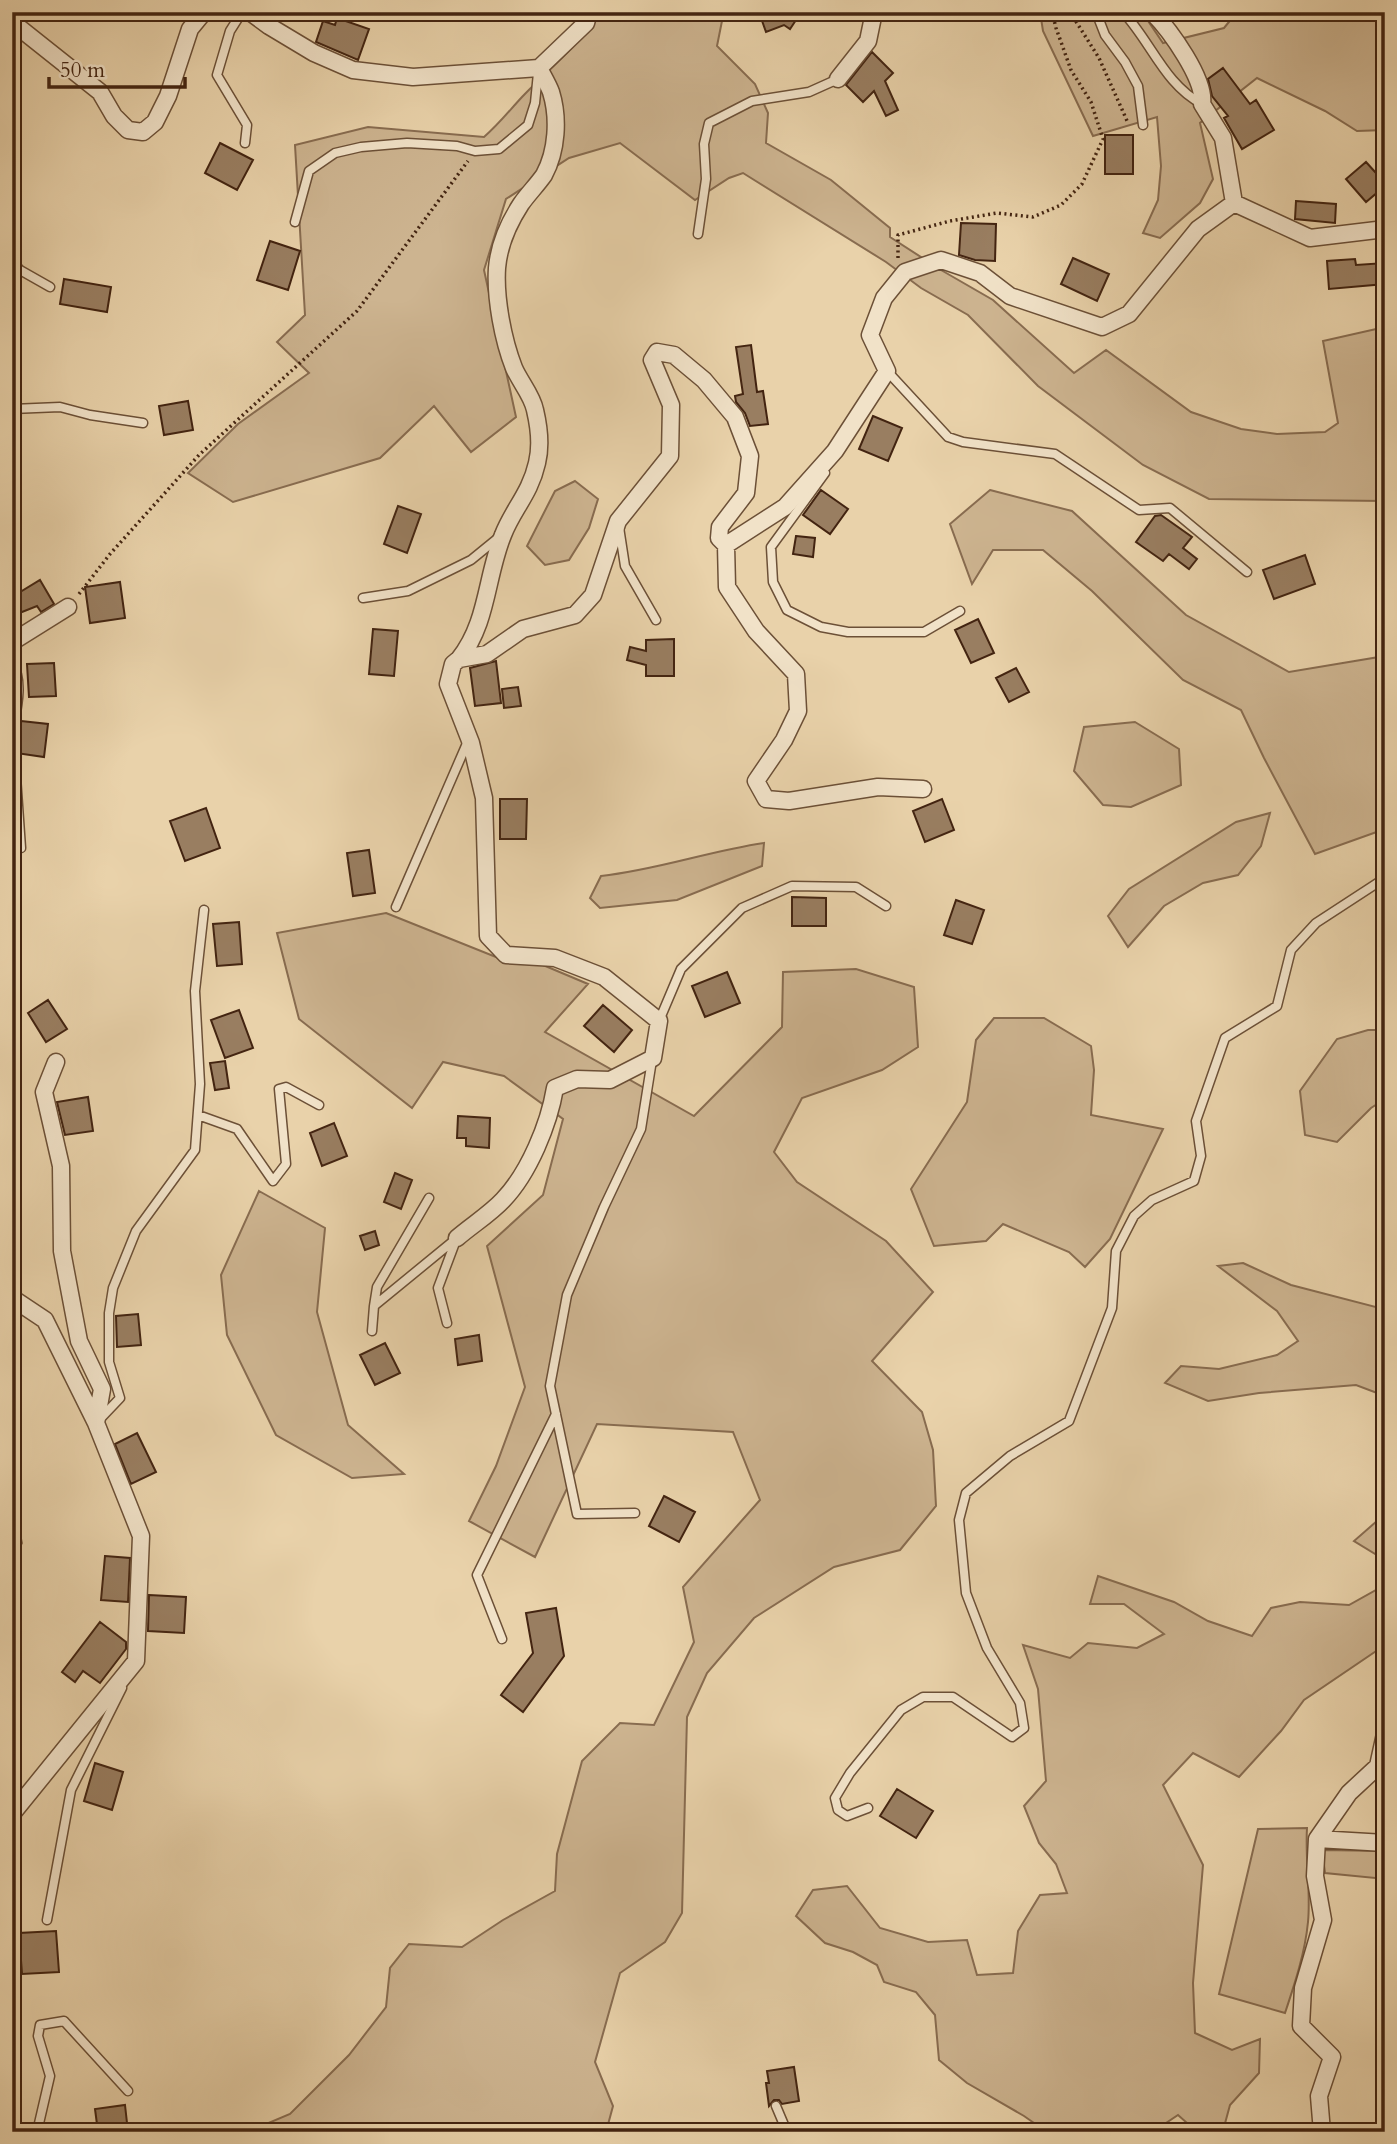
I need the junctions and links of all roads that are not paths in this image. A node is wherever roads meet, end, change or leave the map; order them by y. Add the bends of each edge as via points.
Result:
1 (204, 12) edge
2 (242, 12) edge
3 (250, 12) edge
4 (589, 12) edge
5 (874, 12) edge
6 (1096, 12) edge
7 (1123, 12) edge
8 (1153, 12) edge
9 (12, 22) edge
10 (539, 68) junction
11 (838, 79) joint
12 (1202, 104) junction
13 (1143, 125) road end
14 (245, 143) dead end
15 (1234, 203) junction
16 (295, 222) dead end
17 (1385, 229) edge
18 (698, 234) dead end
19 (12, 262) edge
20 (50, 287) dead end
21 (887, 371) junction
22 (12, 409) edge
23 (143, 423) dead end
24 (835, 451) junction
25 (618, 521) junction
26 (503, 534) junction
27 (726, 545) junction
28 (1247, 572) dead end
29 (363, 598) dead end
30 (68, 607) road end
31 (960, 611) dead end
32 (656, 620) dead end
33 (12, 642) edge
34 (459, 659) junction
35 (12, 663) edge
36 (12, 736) edge
37 (469, 738) junction
38 (12, 763) edge
39 (923, 789) dead end
40 (21, 848) dead end
41 (1385, 878) edge
42 (886, 906) dead end
43 (396, 907) dead end
44 (204, 910) dead end
45 (659, 1021) junction
46 (653, 1058) junction
47 (55, 1062) dead end
48 (319, 1105) dead end
49 (198, 1115) junction
50 (429, 1198) dead end
51 (457, 1238) junction
52 (12, 1298) edge
53 (374, 1306) junction
54 (447, 1323) dead end
55 (372, 1331) dead end
56 (556, 1413) junction
57 (96, 1423) junction
58 (635, 1513) dead end
59 (502, 1639) dead end
60 (136, 1661) junction
61 (1385, 1734) edge
62 (868, 1808) dead end
63 (12, 1814) edge
64 (1317, 1839) junction
65 (1385, 1843) edge
66 (47, 1920) dead end
67 (128, 2091) dead end
68 (776, 2106) dead end
69 (37, 2132) edge
70 (787, 2132) edge
71 (1322, 2132) edge

1 - 9 street via 190,29 155,122 143,132 128,130 100,92
2 - 14 lane via 230,31 217,75 247,125
3 - 10 street via 314,53 353,70 412,76
4 - 10 street via 586,23
5 - 11 street via 867,41
6 - 13 lane via 1105,35 1138,86
7 - 12 lane via 1170,78
8 - 12 street via 1199,80
10 - 16 lane via 528,125 499,149 407,144 360,146 335,153 309,171
10 - 26 street via 551,92 554,153 510,224 500,246 497,271 502,328 514,368 535,407 538,461 529,490
11 - 18 lane via 808,92 752,100 709,123
12 - 15 street via 1223,138
15 - 17 street via 1310,239
15 - 21 street via 1198,229 1129,314 1102,327 1010,296 980,273 941,260 905,272 884,298 870,335
19 - 20 lane
21 - 24 street
21 - 28 lane via 948,437 1055,454 1139,510 1170,508
22 - 23 lane via 60,407
24 - 27 street via 785,507
24 - 31 lane via 829,468 771,547 773,582 787,610 821,627 848,632 924,632
25 - 27 street via 670,456 671,405 652,360 657,352 674,355 704,380 735,417 750,456 746,493 720,527 719,538
25 - 32 lane via 625,566
25 - 34 street via 593,595 575,615 523,629 487,654
26 - 29 lane via 471,560 408,591
26 - 34 street via 480,623
27 - 39 street via 727,587 755,631 796,674 798,711 756,781 766,799 789,801 878,788
30 - 33 street
34 - 37 street via 448,684
35 - 36 lane via 18,679
37 - 43 lane
37 - 45 street via 484,798 488,936 506,955 555,958 604,977
38 - 40 lane
41 - 62 lane via 1316,923 1291,950 1277,1006 1225,1038 1196,1121 1201,1156 1194,1181 1152,1200 1134,1216 1116,1251 1112,1308 1069,1421 1010,1456 967,1493 959,1520 966,1593 987,1648 1020,1703 1024,1728 1012,1737 953,1697 923,1697 901,1710 835,1798 838,1810 847,1816
42 - 45 lane via 856,887 792,886 742,908 681,969
44 - 49 lane via 195,991
45 - 46 street
46 - 51 street via 610,1080 577,1079 555,1088 551,1112 531,1160 505,1199
46 - 56 lane via 641,1129 567,1295 550,1386
47 - 57 street via 44,1092 61,1166 62,1251 79,1341 102,1389
48 - 49 lane via 286,1087 279,1089 286,1164 273,1181 237,1129
49 - 57 lane via 195,1150 136,1231 113,1288 109,1362 120,1398
50 - 53 lane via 377,1287
51 - 53 lane
51 - 54 lane via 438,1288
52 - 57 street via 45,1320
53 - 55 lane
56 - 58 lane via 577,1514
56 - 59 lane via 477,1575
57 - 60 street via 141,1536
60 - 63 street
60 - 66 lane via 71,1790
61 - 64 street via 1378,1766 1349,1793
64 - 65 street
64 - 71 street via 1315,1876 1322,1920 1303,1988 1301,2026 1332,2057 1319,2096
67 - 69 lane via 64,2021 40,2025 38,2036 50,2076
68 - 70 lane

